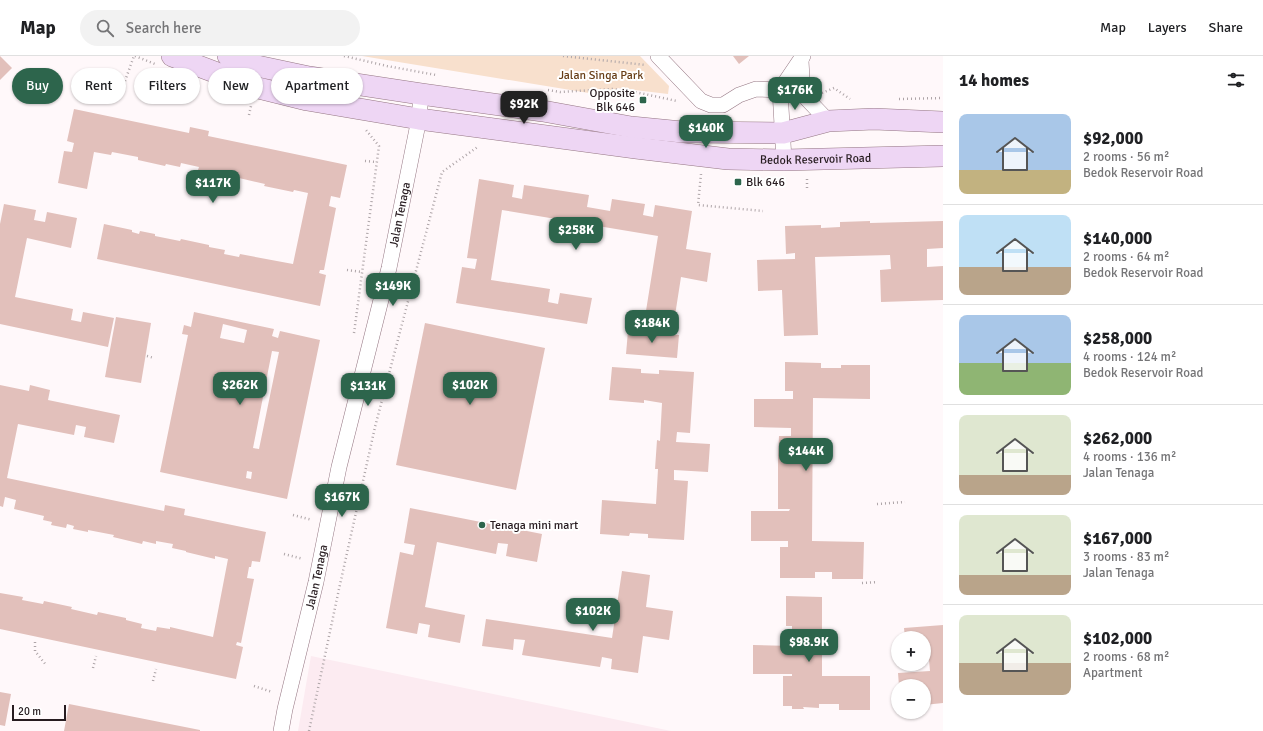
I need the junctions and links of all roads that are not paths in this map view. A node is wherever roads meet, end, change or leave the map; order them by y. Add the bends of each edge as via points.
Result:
1 (228, 56) edge
2 (658, 56) edge
3 (802, 58) edge
4 (167, 61) edge
5 (780, 90) junction
6 (421, 94) junction
7 (419, 119) junction
8 (828, 120) junction
9 (943, 122) edge
10 (783, 133) junction
11 (943, 156) edge
12 (784, 160) junction
13 (280, 731) edge

1 - 6 main road via 272,69
2 - 5 street via 701,101 711,105 723,105 756,89
3 - 5 street
3 - 8 street via 802,78 807,99
4 - 7 main road, Bedok Reservoir Road via 307,100
5 - 10 street
6 - 7 street, Jalan Tenaga
6 - 10 main road via 543,111 631,127 682,132
7 - 12 main road, Bedok Reservoir Road via 728,159
7 - 13 street, Jalan Tenaga via 389,268 339,467 316,582
8 - 9 main road
8 - 10 main road
10 - 12 street
11 - 12 main road, Bedok Reservoir Road

